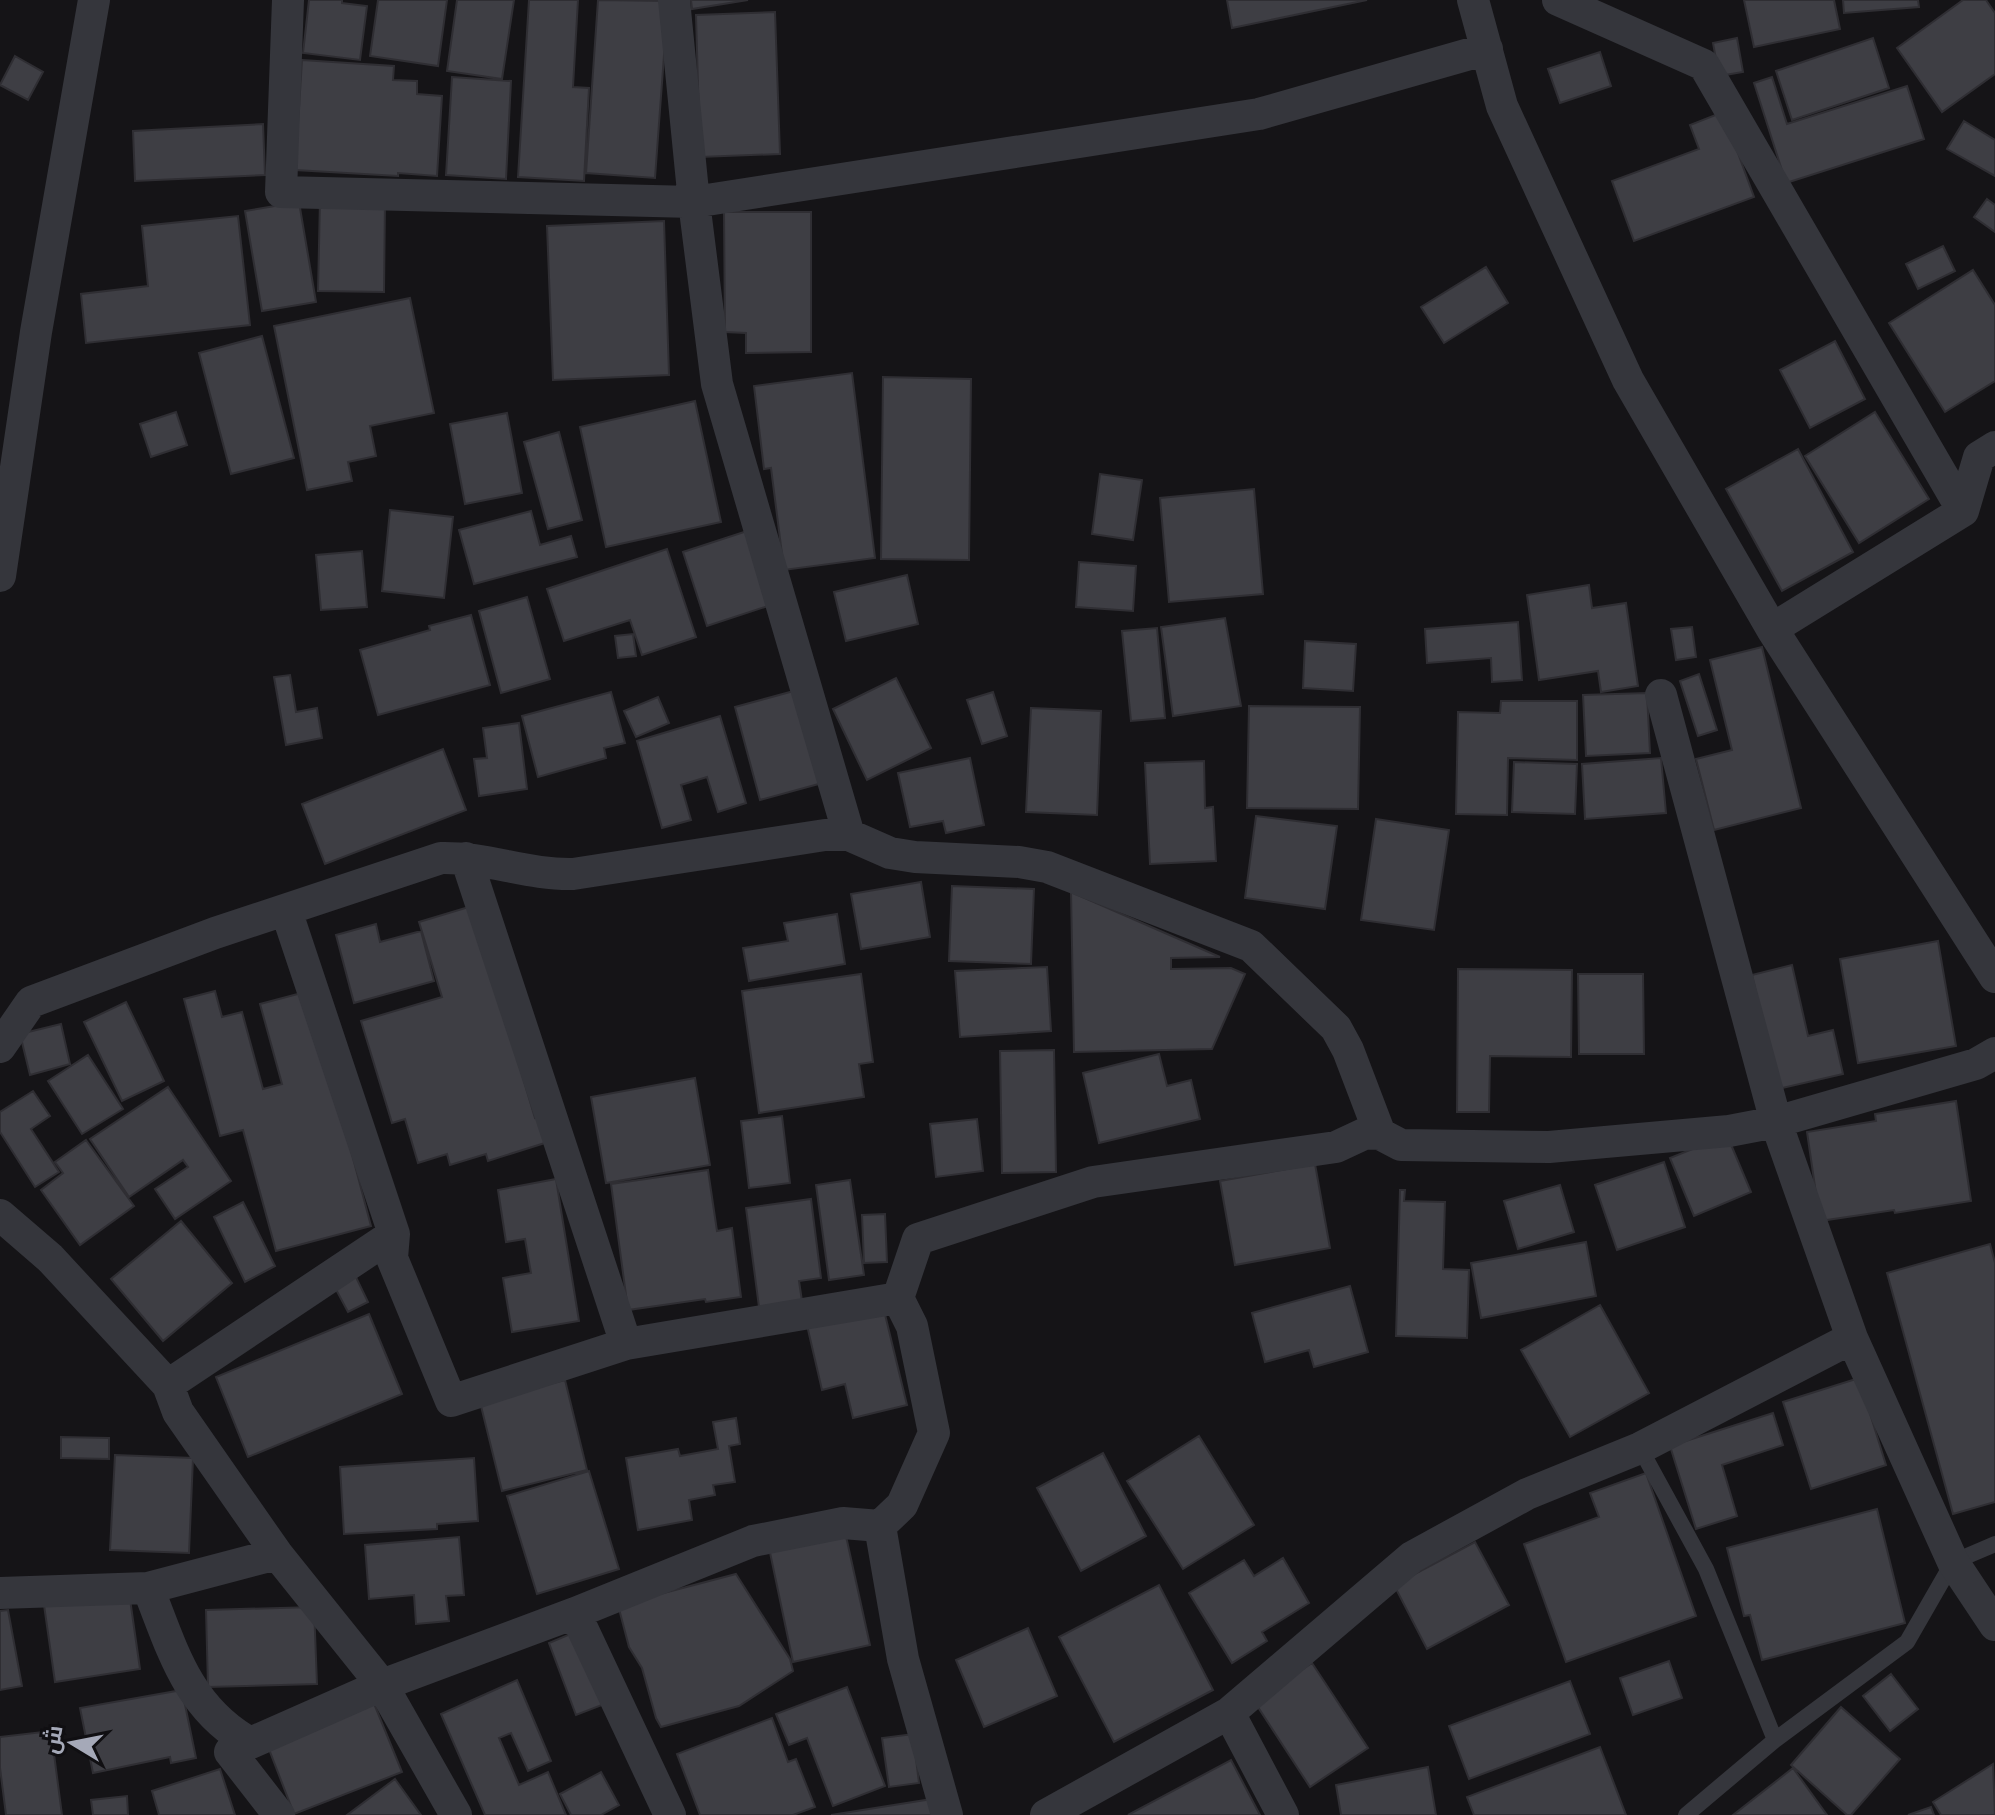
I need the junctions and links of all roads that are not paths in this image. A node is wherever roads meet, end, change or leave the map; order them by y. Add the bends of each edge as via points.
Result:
1 (94, 0) edge
2 (288, 0) edge
3 (674, 0) edge
4 (1473, 0) edge
5 (1558, 0) edge
6 (1487, 49) junction
7 (694, 202) junction
8 (1995, 447) edge
9 (1963, 511) junction
10 (0, 576) edge
11 (1772, 629) junction
12 (1661, 695) dead end
13 (849, 835) junction
14 (466, 858) junction
15 (286, 910) junction
16 (1995, 977) edge
17 (0, 1047) edge
18 (1995, 1053) edge
19 (1776, 1122) junction
20 (1380, 1134) junction
21 (0, 1215) edge
22 (394, 1234) junction
23 (898, 1298) junction
24 (1852, 1338) junction
25 (626, 1344) junction
26 (168, 1385) junction
27 (1640, 1448) junction
28 (880, 1526) junction
29 (1995, 1544) edge
30 (277, 1554) junction
31 (1953, 1562) junction
32 (148, 1588) junction
33 (0, 1593) edge
34 (575, 1613) junction
35 (1995, 1625) edge
36 (382, 1685) junction
37 (1229, 1713) junction
38 (1775, 1740) junction
39 (230, 1752) junction
40 (279, 1815) edge
41 (456, 1815) edge
42 (670, 1815) edge
43 (947, 1815) edge
44 (1046, 1815) edge
45 (1283, 1815) edge
46 (1686, 1815) edge

1 - 10 street
2 - 7 street via 281,192
3 - 7 street
4 - 6 street
5 - 9 street via 1704,65
6 - 7 street via 1259,114
6 - 11 street via 1502,106 1628,380
7 - 13 street via 717,384
8 - 9 street via 1979,457
9 - 11 street
11 - 16 street
12 - 19 street
13 - 14 street via 573,874 547,875
13 - 20 street via 890,853 1047,867 1251,946 1336,1028
14 - 15 street via 441,858
14 - 25 street
15 - 17 street via 31,1002
15 - 22 street
18 - 19 street via 1976,1064
19 - 20 street via 1549,1147 1401,1145
19 - 24 street
20 - 23 street via 1366,1133 1336,1147 1093,1182 918,1239
21 - 26 street via 50,1258
22 - 25 street via 392,1258 451,1401
22 - 26 street
23 - 25 street
23 - 28 street via 912,1326 934,1433 902,1505
24 - 27 street
24 - 31 street
26 - 30 street via 178,1412
27 - 37 street via 1527,1494 1412,1557
27 - 38 lane via 1706,1569
28 - 34 street via 843,1523 753,1541
28 - 43 street via 903,1659
29 - 31 lane
30 - 32 street
30 - 36 street
31 - 35 street
31 - 38 lane via 1907,1642
32 - 33 street
32 - 39 street via 184,1679 222,1726 245,1740
34 - 36 street
34 - 42 street
36 - 39 street
36 - 41 street
37 - 44 street
37 - 45 street
38 - 46 lane
39 - 40 street

